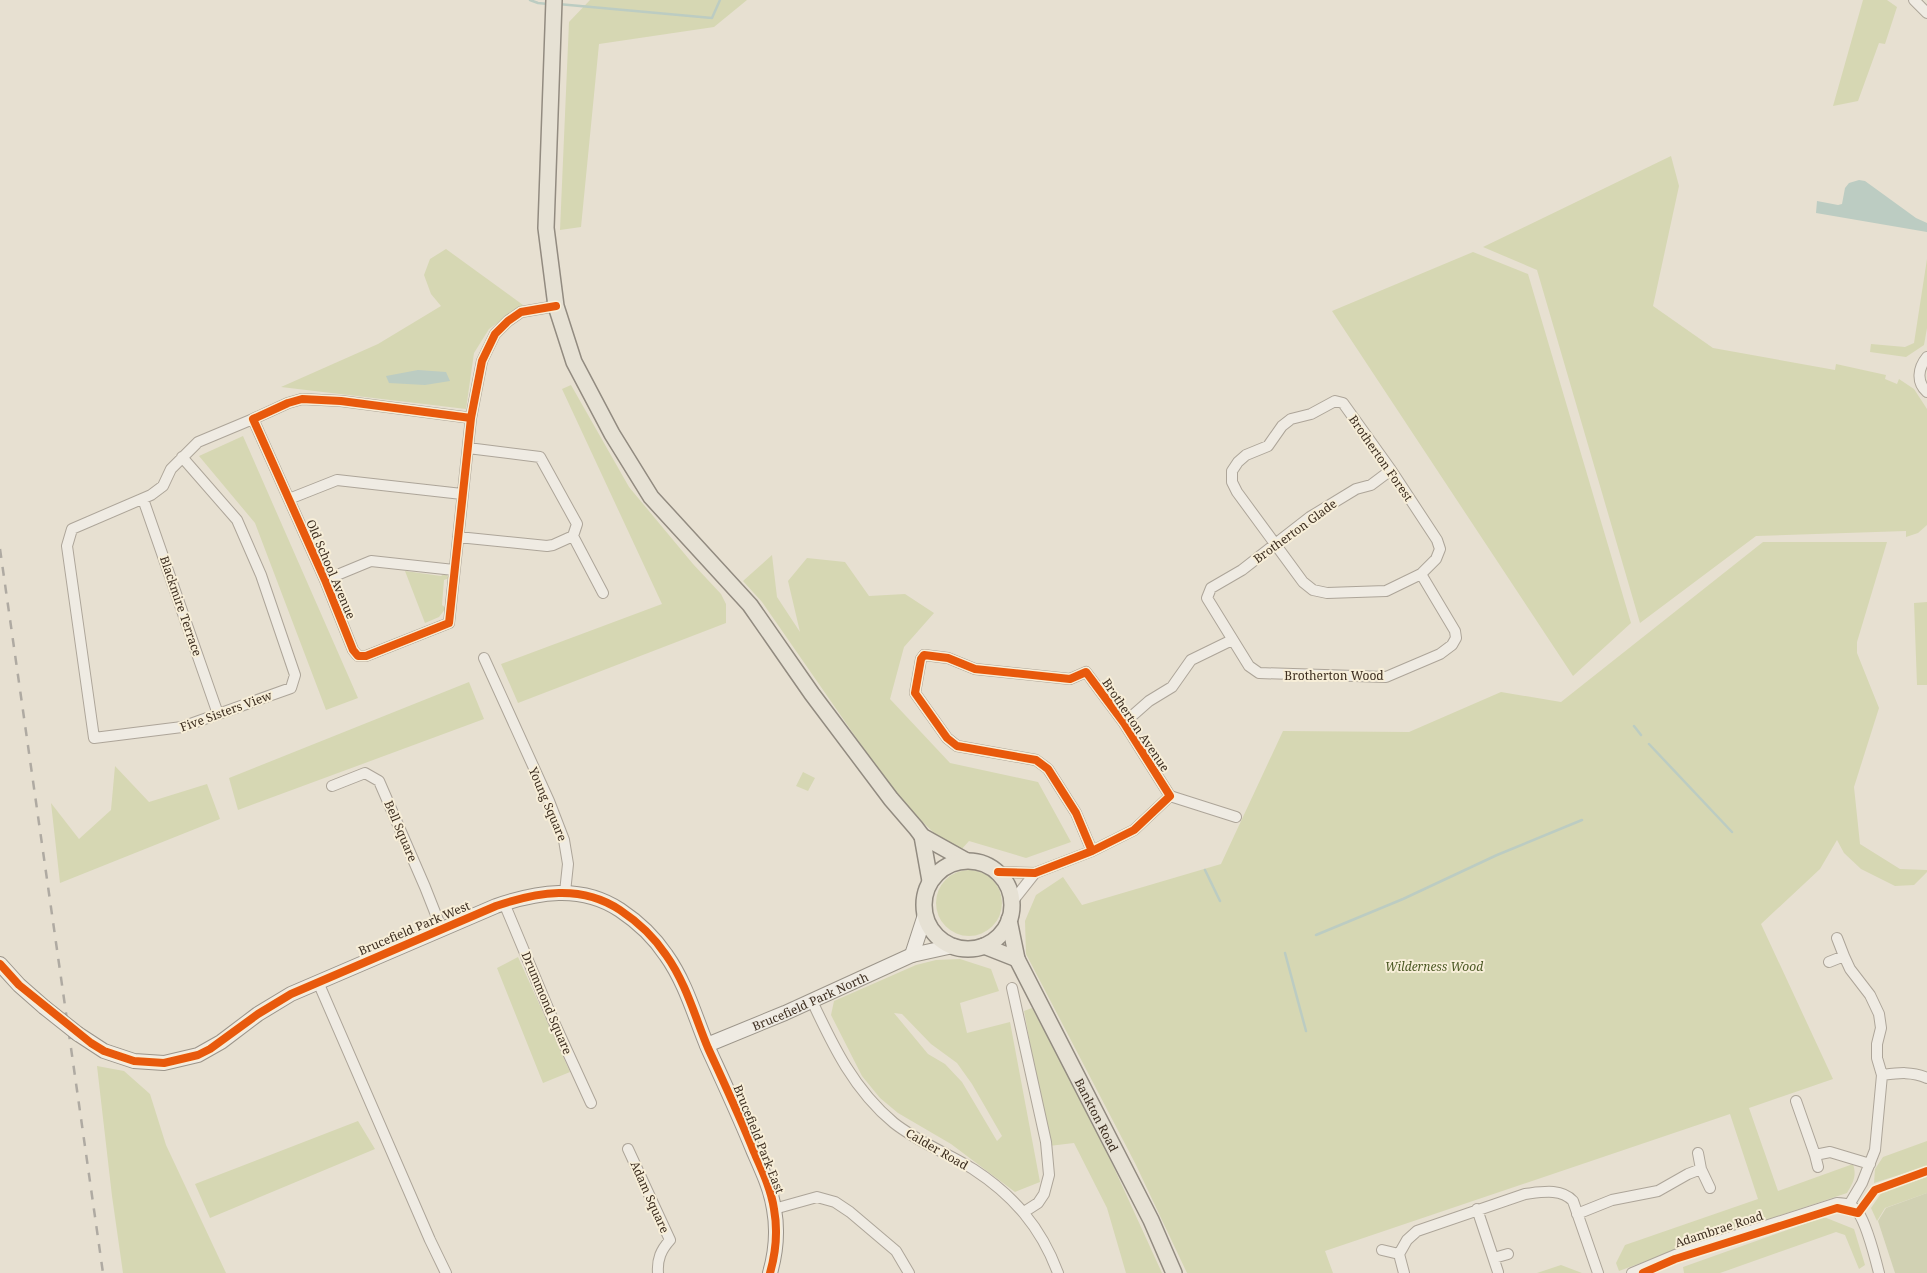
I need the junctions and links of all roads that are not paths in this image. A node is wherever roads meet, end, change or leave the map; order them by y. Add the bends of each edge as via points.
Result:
1 (554, 0) edge
2 (1914, 0) edge
3 (1927, 13) edge
4 (556, 306) junction
5 (1927, 357) edge
6 (1927, 392) edge
7 (471, 418) junction
8 (253, 419) junction
9 (468, 448) junction
10 (182, 457) junction
11 (1391, 470) junction
12 (462, 494) junction
13 (143, 499) junction
14 (289, 499) junction
15 (458, 536) junction
16 (573, 536) junction
17 (1275, 545) junction
18 (454, 570) junction
19 (1421, 574) junction
20 (325, 580) junction
21 (603, 593) dead end
22 (1207, 598) joint
23 (1232, 640) junction
24 (484, 658) dead end
25 (218, 714) junction
26 (1124, 723) junction
27 (332, 786) dead end
28 (1170, 796) junction
29 (1203, 807) junction
30 (1198, 816) dead end
31 (1236, 817) dead end
32 (922, 836) junction
33 (1092, 851) junction
34 (965, 860) junction
35 (998, 872) junction
36 (1035, 873) junction
37 (930, 881) junction
38 (565, 892) junction
39 (1012, 902) junction
40 (504, 903) junction
41 (925, 915) junction
42 (1010, 920) junction
43 (442, 930) junction
44 (1838, 938) dead end
45 (953, 946) junction
46 (984, 946) junction
47 (912, 955) junction
48 (1844, 956) junction
49 (1017, 959) junction
50 (1829, 962) dead end
51 (0, 964) edge
52 (318, 982) junction
53 (1012, 988) dead end
54 (812, 1001) junction
55 (707, 1045) junction
56 (1882, 1075) junction
57 (1927, 1078) edge
58 (1796, 1102) dead end
59 (591, 1103) dead end
60 (628, 1149) dead end
61 (1698, 1153) dead end
62 (1815, 1155) junction
63 (1870, 1164) junction
64 (1818, 1167) dead end
65 (1701, 1169) junction
66 (1710, 1188) dead end
67 (1849, 1206) junction
68 (774, 1209) junction
69 (1477, 1209) junction
70 (1024, 1212) junction
71 (1577, 1214) junction
72 (1382, 1250) dead end
73 (1399, 1254) junction
74 (1508, 1254) dead end
75 (1494, 1258) junction
76 (1498, 1272) edge
77 (446, 1273) edge
78 (658, 1273) edge
79 (770, 1273) edge
80 (909, 1273) edge
81 (1058, 1273) edge
82 (1174, 1273) edge
83 (1404, 1273) edge
84 (1598, 1273) edge
85 (1632, 1273) edge
86 (1879, 1273) edge

1 - 4 main road via 546,228
2 - 3 street
4 - 7 street, Old School Avenue via 521,312 495,334 482,361
4 - 32 main road via 574,362 612,434 651,497 750,605 879,784
5 - 6 street via 1919,373 1920,382
7 - 8 street via 302,399
7 - 9 street, Old School Avenue
8 - 10 street, Five Sisters View via 198,442
8 - 14 street, Old School Avenue
9 - 12 street, Old School Avenue
9 - 16 street via 540,457 577,524
10 - 13 street, Five Sisters View via 163,486
10 - 25 street, Five Sisters View via 237,520 261,574 295,675 291,688
11 - 17 street, Brotherton Glade via 1371,485 1356,489 1310,517
11 - 17 street, Brotherton Forest via 1343,404 1335,401 1311,414 1291,419 1268,446 1246,455 1232,471 1232,482 1237,492
11 - 19 street, Brotherton Forest via 1437,540 1440,550
12 - 14 street via 337,480
12 - 15 street, Old School Avenue
13 - 25 street, Blackmire Terrace
13 - 25 street, Five Sisters View via 72,529 67,546 94,738 174,729
14 - 20 street, Old School Avenue
15 - 16 street via 547,546
15 - 18 street, Old School Avenue
16 - 21 street
17 - 19 street via 1302,582 1320,592 1386,591
17 - 22 street, Brotherton Glade via 1211,588
18 - 20 street, Old School Avenue via 371,561
18 - 20 street, Old School Avenue via 449,623 366,656 358,656 353,650
19 - 23 street, Brotherton Wood via 1456,638 1440,654 1386,677 1259,673 1249,666
22 - 23 street, Brotherton Wood
23 - 26 street, Brotherton Avenue via 1191,660 1172,687 1149,701
24 - 38 street, Young Square via 564,840 568,864
26 - 28 street, Brotherton Avenue
26 - 33 street, Brotherton Avenue via 1086,672 1070,679 975,669 948,658 924,655 920,659 915,693 947,738 957,746 1036,760 1048,769 1076,813
27 - 43 street, Bell Square via 365,773 379,781
28 - 29 street
28 - 33 street via 1134,830
29 - 30 street
29 - 31 street
32 - 34 main road
32 - 37 main road
33 - 36 street
34 - 35 main road via 983,863
34 - 37 main road via 952,863
35 - 36 street
35 - 39 main road via 1005,880
36 - 39 street
37 - 41 main road via 924,904
38 - 40 street, Brucefield Park West via 526,896
38 - 55 street, Brucefield Park West via 610,904 642,927 667,955 684,986
39 - 42 main road
40 - 43 street, Brucefield Park West
40 - 59 street, Drummond Square
41 - 45 main road via 940,939
41 - 47 street
42 - 46 main road via 1004,931
42 - 49 main road, Bankton Road
43 - 52 street, Brucefield Park West
44 - 48 street
45 - 46 main road via 974,949
45 - 47 street, Brucefield Park North
46 - 49 main road
47 - 54 street, Brucefield Park North
48 - 50 street
48 - 56 street via 1879,1014 1881,1028 1877,1058
49 - 82 main road, Bankton Road via 1151,1220
51 - 52 street, Brucefield Park West, bridge via 44,1007 104,1051 134,1061 164,1063 210,1049 273,1004
52 - 77 street
53 - 70 street via 1046,1142 1049,1175 1044,1194
54 - 55 street, Brucefield Park North
54 - 70 street, Calder Road via 855,1083 873,1103 915,1138 972,1169 1009,1196
55 - 68 street, Brucefield Park East via 767,1182
56 - 57 street via 1900,1072
56 - 63 street via 1875,1150
58 - 62 street
60 - 78 street, Adam Square via 670,1240 661,1250
61 - 65 street
62 - 63 street via 1830,1152
62 - 64 street
63 - 67 street
65 - 66 street
65 - 71 street via 1658,1190 1612,1200
67 - 85 street, Adambrae Road via 1837,1203 1675,1255
67 - 86 street via 1858,1212
68 - 79 street, Brucefield Park East via 776,1241
68 - 80 street via 817,1197 835,1202 896,1251
69 - 71 street via 1525,1194 1558,1192 1567,1195
69 - 73 street via 1417,1231 1406,1240
69 - 75 street
70 - 81 street, Calder Road via 1050,1251
71 - 84 street
72 - 73 street
73 - 83 street
74 - 75 street
75 - 76 street

